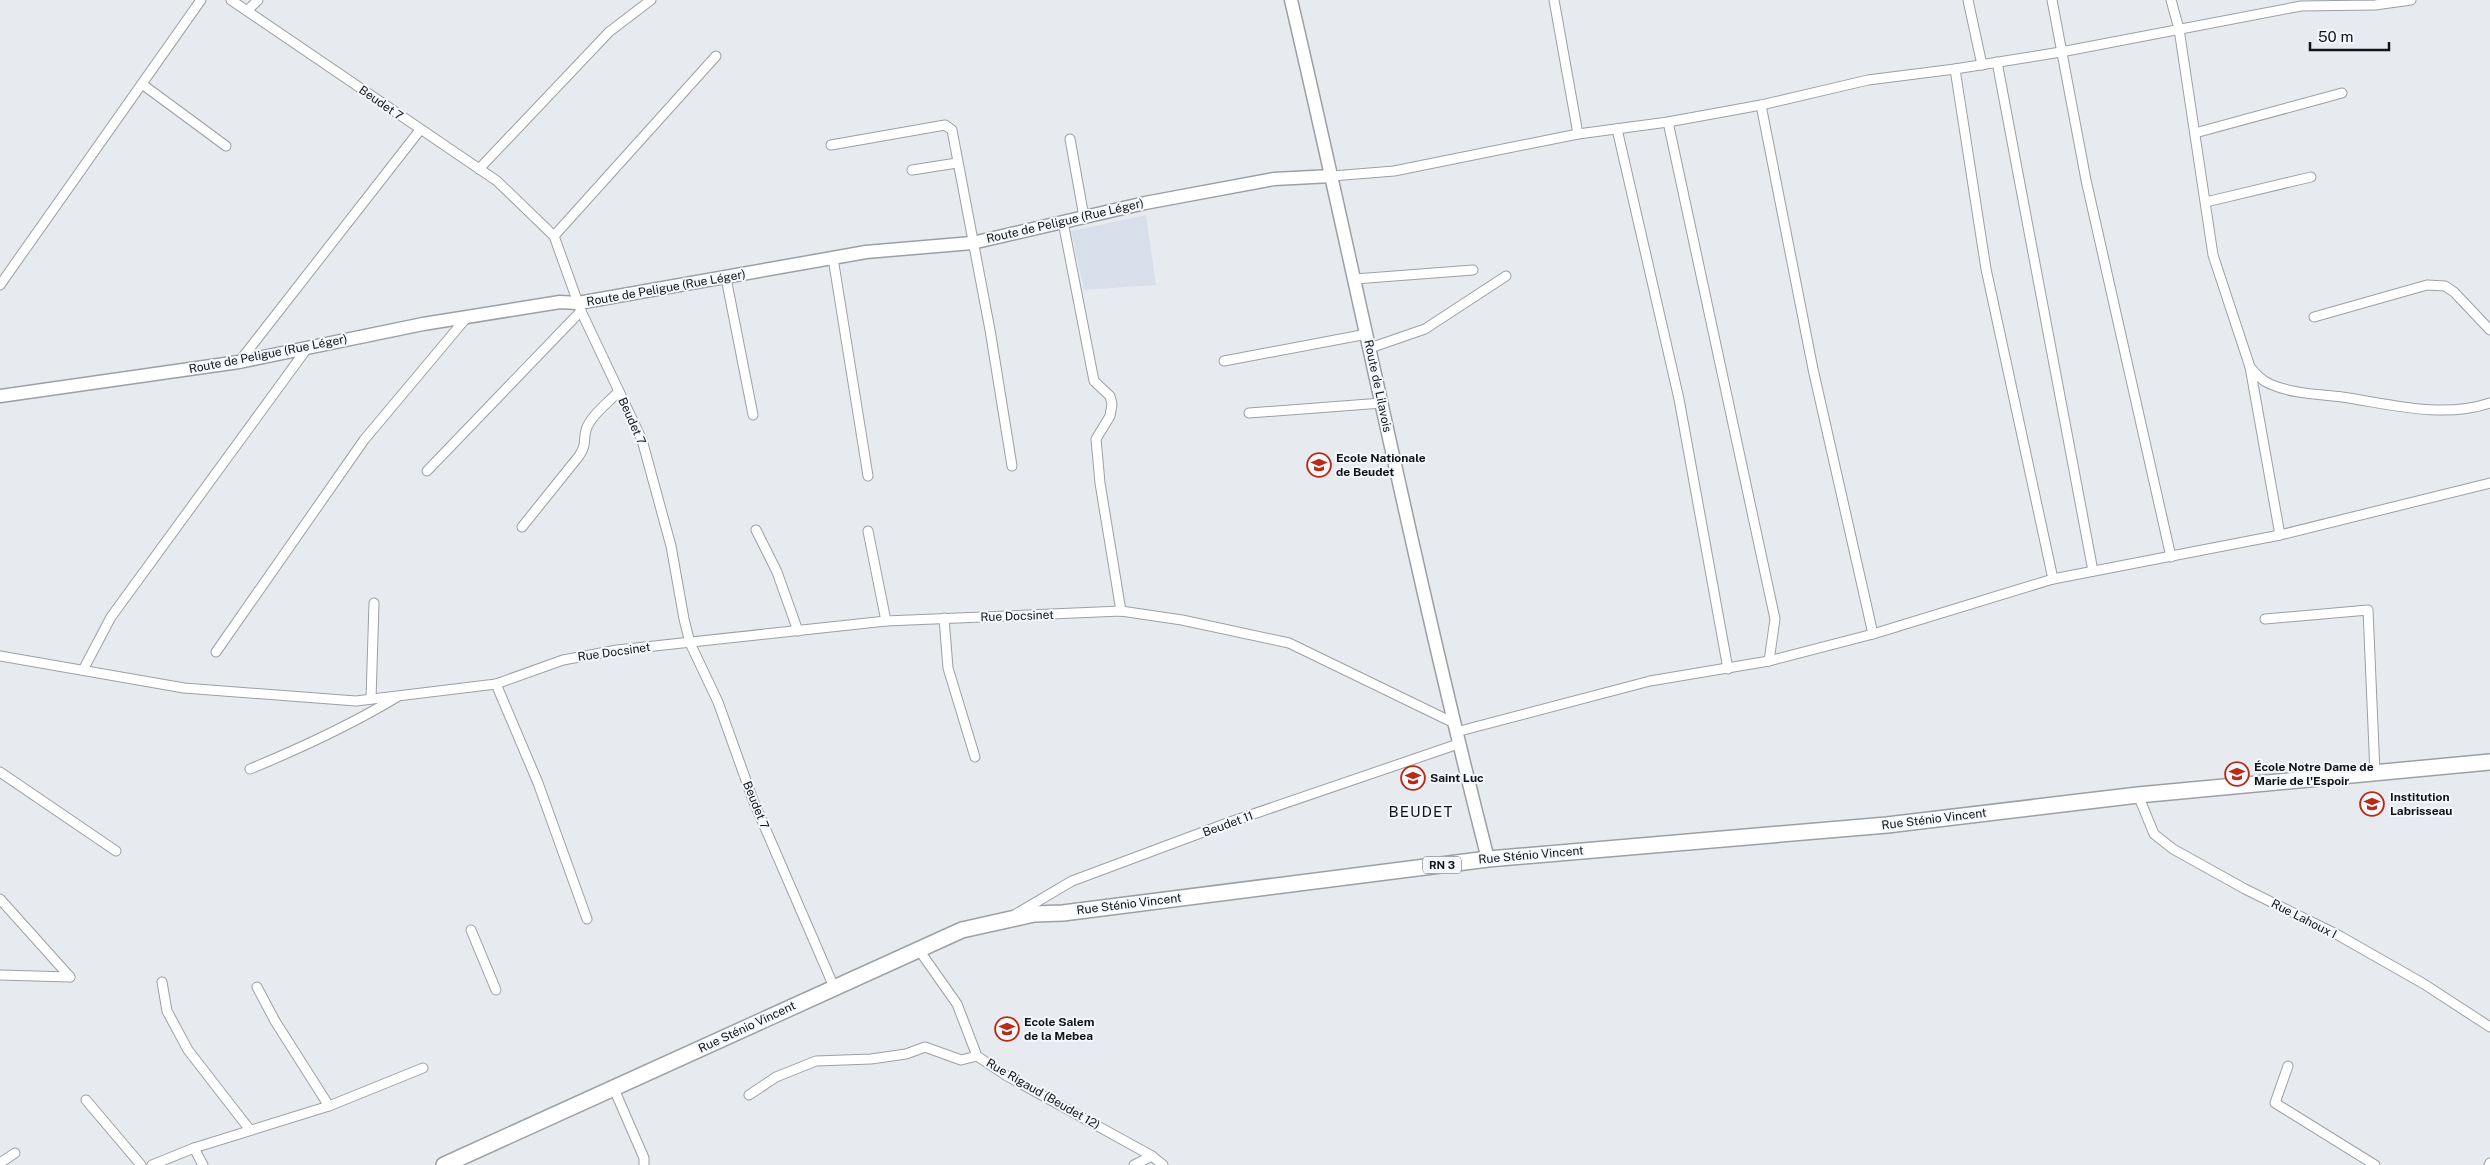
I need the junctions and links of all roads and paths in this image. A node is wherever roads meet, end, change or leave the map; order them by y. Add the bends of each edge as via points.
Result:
1 (201, 0) edge
2 (231, 0) edge
3 (258, 0) edge
4 (651, 0) edge
5 (1290, 0) edge
6 (1554, 0) edge
7 (1968, 0) edge
8 (2052, 0) edge
9 (2171, 0) edge
10 (2411, 0) edge
11 (248, 10) junction
12 (2179, 29) junction
13 (2061, 52) junction
14 (716, 56) dead end
15 (1997, 62) junction
16 (1982, 65) junction
17 (1955, 69) junction
18 (142, 84) junction
19 (2342, 93) dead end
20 (1760, 105) junction
21 (1668, 122) junction
22 (1617, 129) junction
23 (420, 130) junction
24 (2195, 133) junction
25 (1578, 134) junction
26 (1070, 139) dead end
27 (831, 145) dead end
28 (226, 146) dead end
29 (957, 163) junction
30 (479, 169) junction
31 (912, 170) dead end
32 (1332, 176) junction
33 (2311, 177) dead end
34 (2206, 202) junction
35 (1084, 217) junction
36 (1063, 222) junction
37 (554, 236) junction
38 (972, 243) junction
39 (833, 258) junction
40 (1473, 270) dead end
41 (1506, 276) dead end
42 (726, 278) junction
43 (1355, 279) junction
44 (0, 285) edge
45 (579, 307) junction
46 (467, 317) junction
47 (2314, 318) dead end
48 (2490, 330) edge
49 (1367, 334) junction
50 (308, 346) junction
51 (1370, 348) junction
52 (1224, 361) dead end
53 (239, 362) junction
54 (2250, 367) junction
55 (619, 391) junction
56 (0, 396) edge
57 (1382, 403) junction
58 (2490, 403) edge
59 (1249, 413) dead end
60 (753, 415) dead end
61 (1012, 466) dead end
62 (427, 472) dead end
63 (868, 476) dead end
64 (2490, 483) edge
65 (522, 527) dead end
66 (756, 530) dead end
67 (868, 531) dead end
68 (2280, 535) junction
69 (2171, 557) junction
70 (2093, 571) junction
71 (2053, 579) junction
72 (374, 603) dead end
73 (1121, 611) junction
74 (944, 618) junction
75 (2265, 619) dead end
76 (886, 621) junction
77 (798, 631) junction
78 (1873, 634) junction
79 (690, 643) junction
80 (216, 652) dead end
81 (0, 656) edge
82 (1769, 661) junction
83 (1728, 669) junction
84 (83, 670) junction
85 (496, 684) junction
86 (400, 695) junction
87 (372, 699) junction
88 (1456, 733) junction
89 (975, 757) dead end
90 (2490, 762) edge
91 (250, 769) dead end
92 (0, 772) edge
93 (2375, 773) junction
94 (2138, 795) junction
95 (116, 851) dead end
96 (1488, 859) junction
97 (0, 899) edge
98 (587, 919) dead end
99 (1004, 920) junction
100 (471, 930) dead end
101 (919, 950) junction
102 (0, 975) edge
103 (162, 982) dead end
104 (257, 987) dead end
105 (834, 987) junction
106 (496, 990) dead end
107 (2490, 1027) edge
108 (977, 1056) junction
109 (2288, 1066) dead end
110 (423, 1068) dead end
111 (614, 1089) junction
112 (749, 1095) dead end
113 (86, 1100) dead end
114 (329, 1106) junction
115 (250, 1130) junction
116 (194, 1148) junction
117 (15, 1153) dead end
118 (1152, 1156) junction
119 (0, 1163) edge
120 (141, 1165) edge
121 (152, 1165) edge
122 (202, 1165) edge
123 (444, 1165) edge
124 (644, 1165) edge
125 (1134, 1165) edge
126 (1163, 1165) edge
127 (2375, 1165) edge

1 - 18 street
2 - 11 street, Beudet 7
3 - 11 street
4 - 30 street via 609,32
5 - 32 street, Route de Lilavois
6 - 25 street
7 - 16 street
8 - 13 street
9 - 12 street
10 - 12 street via 2375,5 2301,6
11 - 23 street, Beudet 7
12 - 13 street
12 - 24 street
13 - 15 street
13 - 69 street via 2086,180
14 - 37 street
15 - 16 street
15 - 70 street
16 - 17 street
17 - 20 street via 1868,80
17 - 71 street via 1986,269
18 - 28 street
18 - 44 street
19 - 24 street
20 - 21 street
20 - 78 street via 1813,369
21 - 22 street
21 - 82 street via 1775,618
22 - 25 street
22 - 83 street via 1678,399
23 - 30 street, Beudet 7
23 - 53 street
24 - 34 street
25 - 32 street via 1394,170
26 - 35 street
27 - 29 street via 945,125 952,130
29 - 31 street
29 - 38 street
30 - 37 street, Beudet 7 via 498,182
32 - 35 street, Route de Peligue (Rue Léger) via 1274,179 1145,202
32 - 43 street, Route de Lilavois
33 - 34 street
34 - 54 street via 2214,255
35 - 36 street, Route de Peligue (Rue Léger)
36 - 38 street, Route de Peligue (Rue Léger)
36 - 73 street via 1094,381 1110,396 1112,404 1110,416 1096,439
37 - 45 street, Beudet 7
38 - 39 street, Route de Peligue (Rue Léger)
38 - 61 street
39 - 42 street, Route de Peligue (Rue Léger)
39 - 63 street
40 - 43 street
41 - 51 street via 1425,328
42 - 45 street, Route de Peligue (Rue Léger)
42 - 60 street
43 - 49 street, Route de Lilavois
45 - 46 street, Route de Peligue (Rue Léger) via 560,302
45 - 55 street, Beudet 7
45 - 62 street
46 - 50 street, Route de Peligue (Rue Léger)
46 - 80 street via 364,440
47 - 48 street via 2427,285 2445,286
49 - 51 street, Route de Lilavois
49 - 52 street
50 - 53 street, Route de Peligue (Rue Léger)
50 - 84 street via 112,617
51 - 57 street, Route de Lilavois
53 - 56 street, Route de Peligue (Rue Léger)
54 - 58 street via 2258,377 2292,392 2401,408 2468,409
54 - 68 street
55 - 65 street via 590,423 586,443 579,456
55 - 79 street, Beudet 7 via 644,448 671,546
57 - 59 street
57 - 88 street, Route de Lilavois
64 - 68 street, Beudet 11
66 - 77 street via 777,572
67 - 76 street
68 - 69 street, Beudet 11
69 - 70 street, Beudet 11
70 - 71 street, Beudet 11
71 - 78 street, Beudet 11
72 - 87 street
73 - 74 street, Rue Docsinet
73 - 88 street, Rue Docsinet via 1182,620 1289,643
74 - 76 street, Rue Docsinet
74 - 89 street via 948,668
75 - 93 street via 2368,610
76 - 77 street, Rue Docsinet
77 - 79 street, Rue Docsinet
78 - 82 street, Beudet 11
79 - 85 street, Rue Docsinet via 617,650 563,660
79 - 105 street, Beudet 7 via 718,702 753,800
81 - 84 street, Rue Docsinet
82 - 83 street, Beudet 11
83 - 88 street, Beudet 11 via 1650,681
84 - 87 street, Rue Docsinet via 184,688 356,701
85 - 86 street, Rue Docsinet
85 - 98 street via 538,783
86 - 87 street, Rue Docsinet
86 - 91 street via 318,741
88 - 96 street, Route de Lilavois
88 - 99 street, Beudet 11 via 1072,882
90 - 93 main road, Rue Sténio Vincent / RN 3
92 - 95 street
93 - 94 main road, Rue Sténio Vincent / RN 3
94 - 96 main road, Rue Sténio Vincent / RN 3 via 1887,825
94 - 107 street, Rue Lahoux I via 2154,834 2173,848 2338,935 2424,984
96 - 99 main road, Rue Sténio Vincent / RN 3
97 - 102 street via 70,977
99 - 101 main road, Rue Sténio Vincent / RN 3 via 962,930
100 - 106 street
101 - 105 main road, Rue Sténio Vincent / RN 3
101 - 108 street, Rue Rigaud (Beudet 12) via 957,1004
103 - 115 street via 167,1011 188,1050
104 - 114 street
105 - 111 main road, Rue Sténio Vincent / RN 3
108 - 112 street via 961,1060 925,1047 906,1054 872,1059 816,1061 776,1077
108 - 118 street, Rue Rigaud (Beudet 12)
109 - 127 street via 2275,1103
110 - 114 street
111 - 123 main road, Rue Sténio Vincent / RN 3
111 - 124 street via 644,1158
113 - 120 street
114 - 115 street
115 - 116 street
116 - 121 street
116 - 122 street
117 - 119 street
118 - 125 street
118 - 126 street, Rue Rigaud (Beudet 12)

